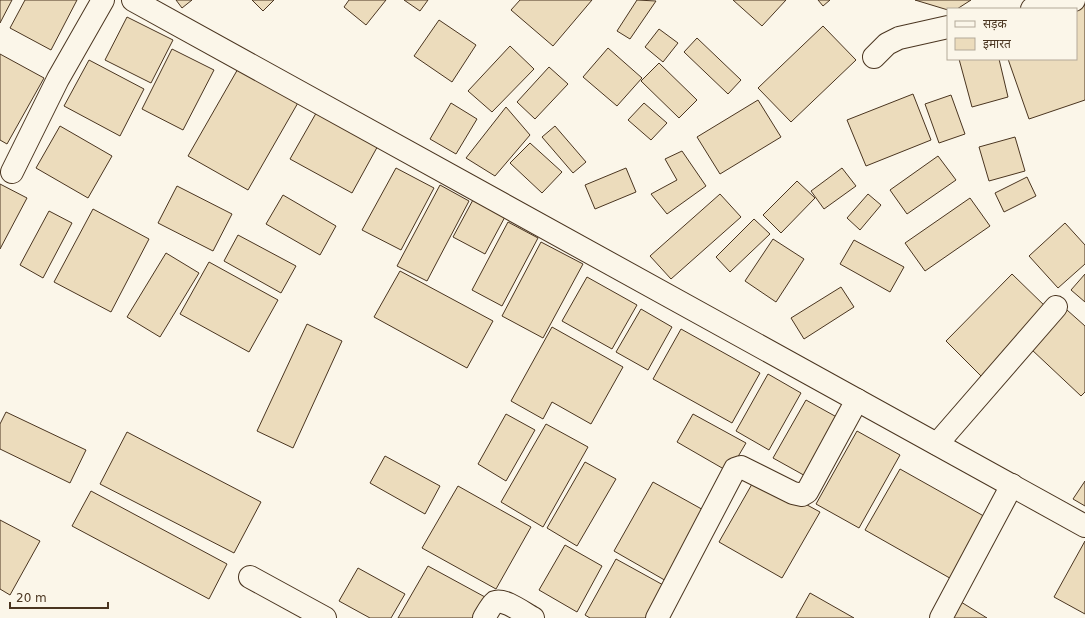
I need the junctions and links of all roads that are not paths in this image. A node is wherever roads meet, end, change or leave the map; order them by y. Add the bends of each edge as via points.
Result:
1 (103, 0) edge
2 (133, 0) edge
3 (1074, 0) edge
4 (1037, 8) edge
5 (947, 27) edge
6 (874, 57) dead end
7 (12, 172) dead end
8 (1056, 307) dead end
9 (857, 400) junction
10 (938, 444) junction
11 (1012, 485) junction
12 (1085, 526) edge
13 (250, 577) dead end
14 (325, 618) edge
15 (484, 618) edge
16 (533, 618) edge
17 (657, 618) edge
18 (941, 618) edge

1 - 7 street via 58,79
2 - 9 street
3 - 4 street
5 - 6 street via 899,38 887,44
8 - 10 street
9 - 10 street
9 - 17 street via 807,492 802,495 741,467 735,469
10 - 11 street
11 - 12 street
11 - 18 street
13 - 14 street
15 - 16 street via 492,605 500,601

